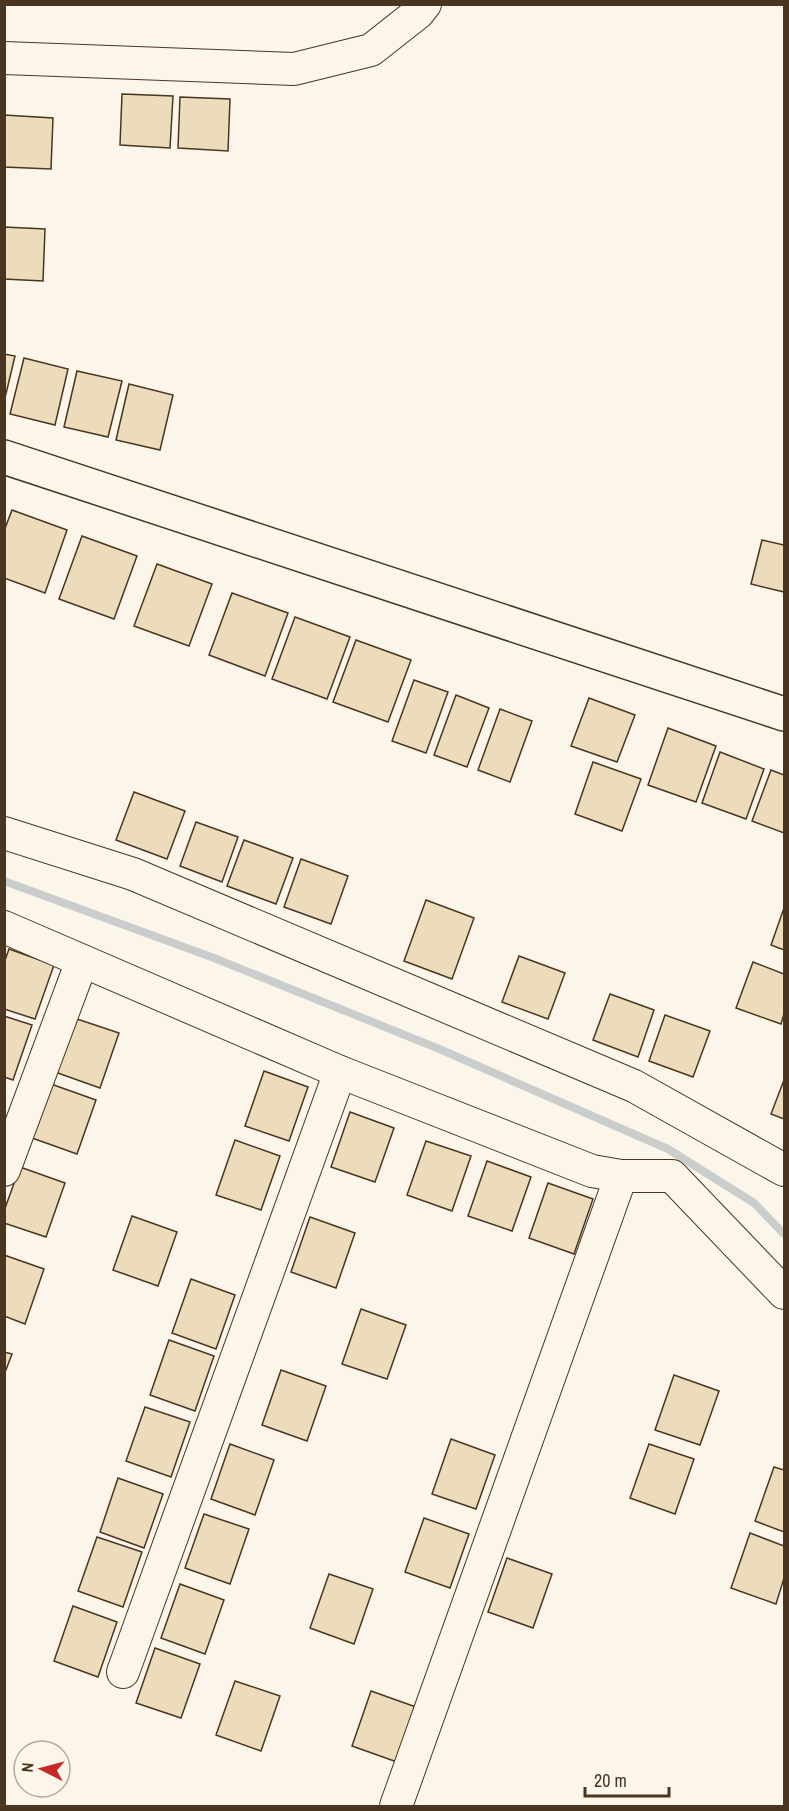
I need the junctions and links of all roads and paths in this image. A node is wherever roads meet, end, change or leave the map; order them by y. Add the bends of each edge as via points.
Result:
1 (425, 4) edge
2 (4, 58) edge
3 (4, 457) edge
4 (784, 714) edge
5 (4, 833) edge
6 (4, 927) edge
7 (82, 961) junction
8 (340, 1072) junction
9 (4, 1170) edge
10 (784, 1170) edge
11 (621, 1176) junction
12 (784, 1293) edge
13 (123, 1672) dead end
14 (396, 1806) edge

1 - 2 street via 370,50 294,69
3 - 4 main road
5 - 10 street via 133,874 634,1086
6 - 7 street
7 - 8 street
7 - 9 street
8 - 11 street via 592,1171
8 - 13 street
11 - 12 street via 672,1176
11 - 14 street

